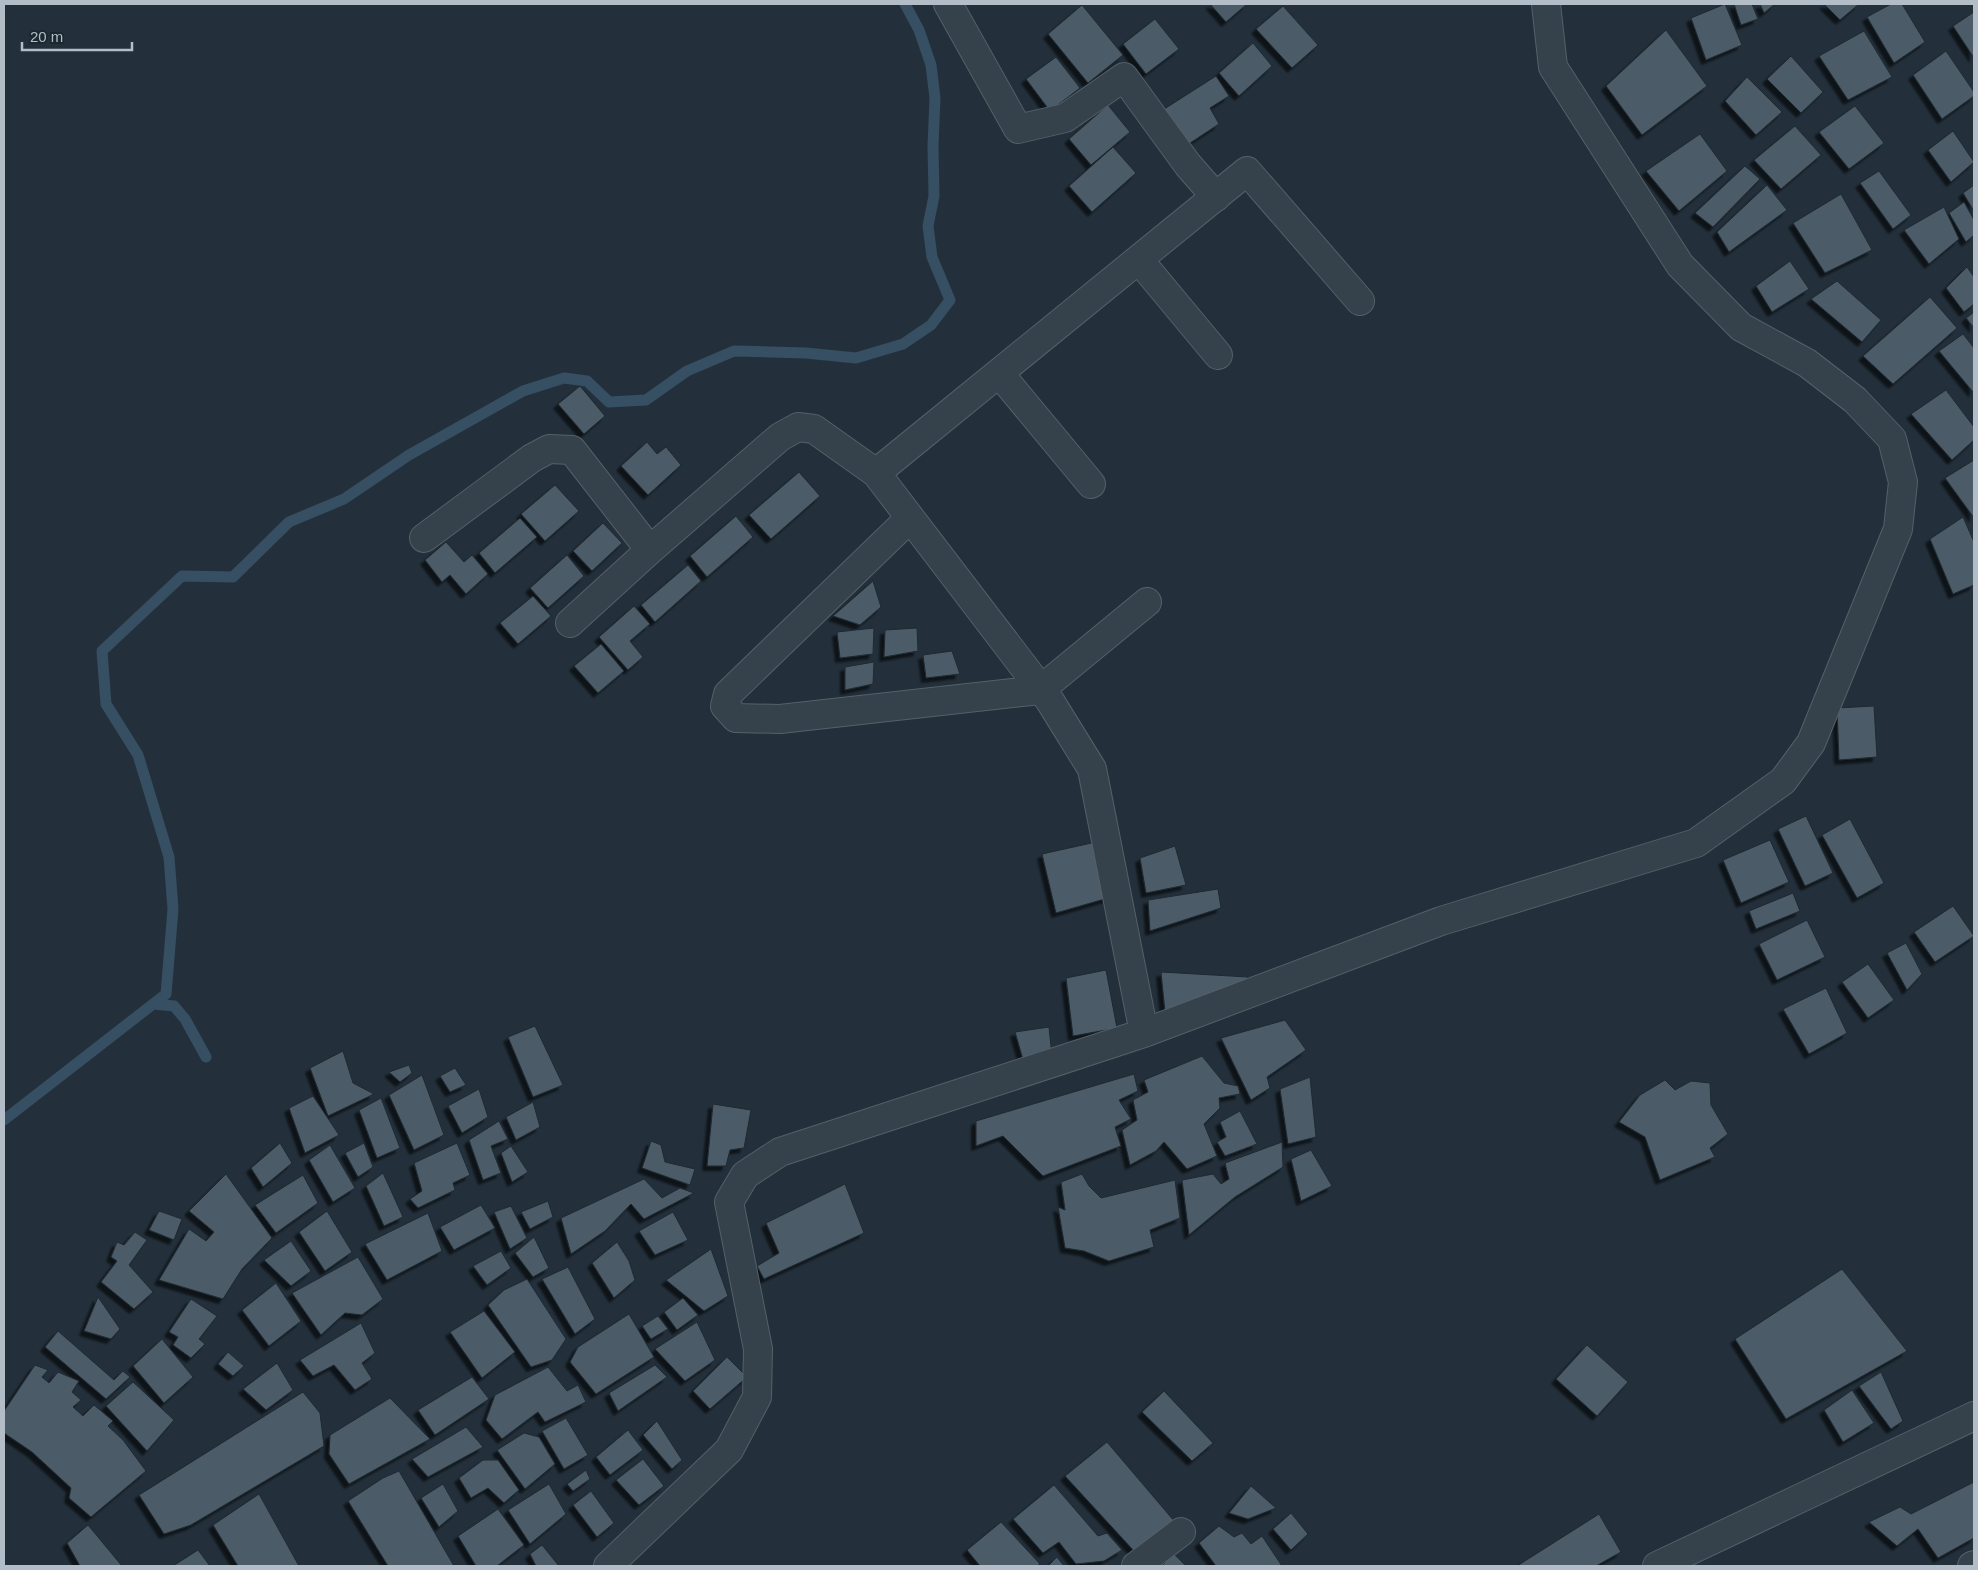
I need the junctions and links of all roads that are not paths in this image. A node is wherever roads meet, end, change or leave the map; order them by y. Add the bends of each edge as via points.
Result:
1 (948, 4) edge
2 (1546, 4) edge
3 (1216, 197) junction
4 (1139, 260) junction
5 (1360, 301) dead end
6 (1218, 355) dead end
7 (999, 373) junction
8 (876, 473) junction
9 (1091, 484) dead end
10 (910, 518) junction
11 (424, 538) dead end
12 (650, 550) junction
13 (1148, 602) dead end
14 (570, 623) dead end
15 (1040, 690) junction
16 (1144, 1033) junction
17 (1974, 1416) edge
18 (1181, 1532) dead end
19 (608, 1566) edge
20 (1136, 1566) edge
21 (1656, 1566) edge

1 - 3 street via 1018,129 1065,118 1124,77 1188,166
2 - 16 street via 1553,67 1680,265 1741,327 1807,363 1855,400 1892,438 1902,482 1898,529 1811,743 1784,781 1696,843 1441,921
3 - 4 street
3 - 5 street via 1247,171
4 - 6 street
4 - 7 street
7 - 8 street
7 - 9 street
8 - 10 street
8 - 12 street via 814,429 798,427 780,437
10 - 15 street
10 - 15 street via 728,694 725,706 736,718 780,719
11 - 12 street via 532,458 549,449 572,450
12 - 14 street
13 - 15 street
15 - 16 street via 1092,769
16 - 19 street via 780,1152 745,1175 729,1202 758,1350 757,1397 729,1450
17 - 21 street
18 - 20 street

